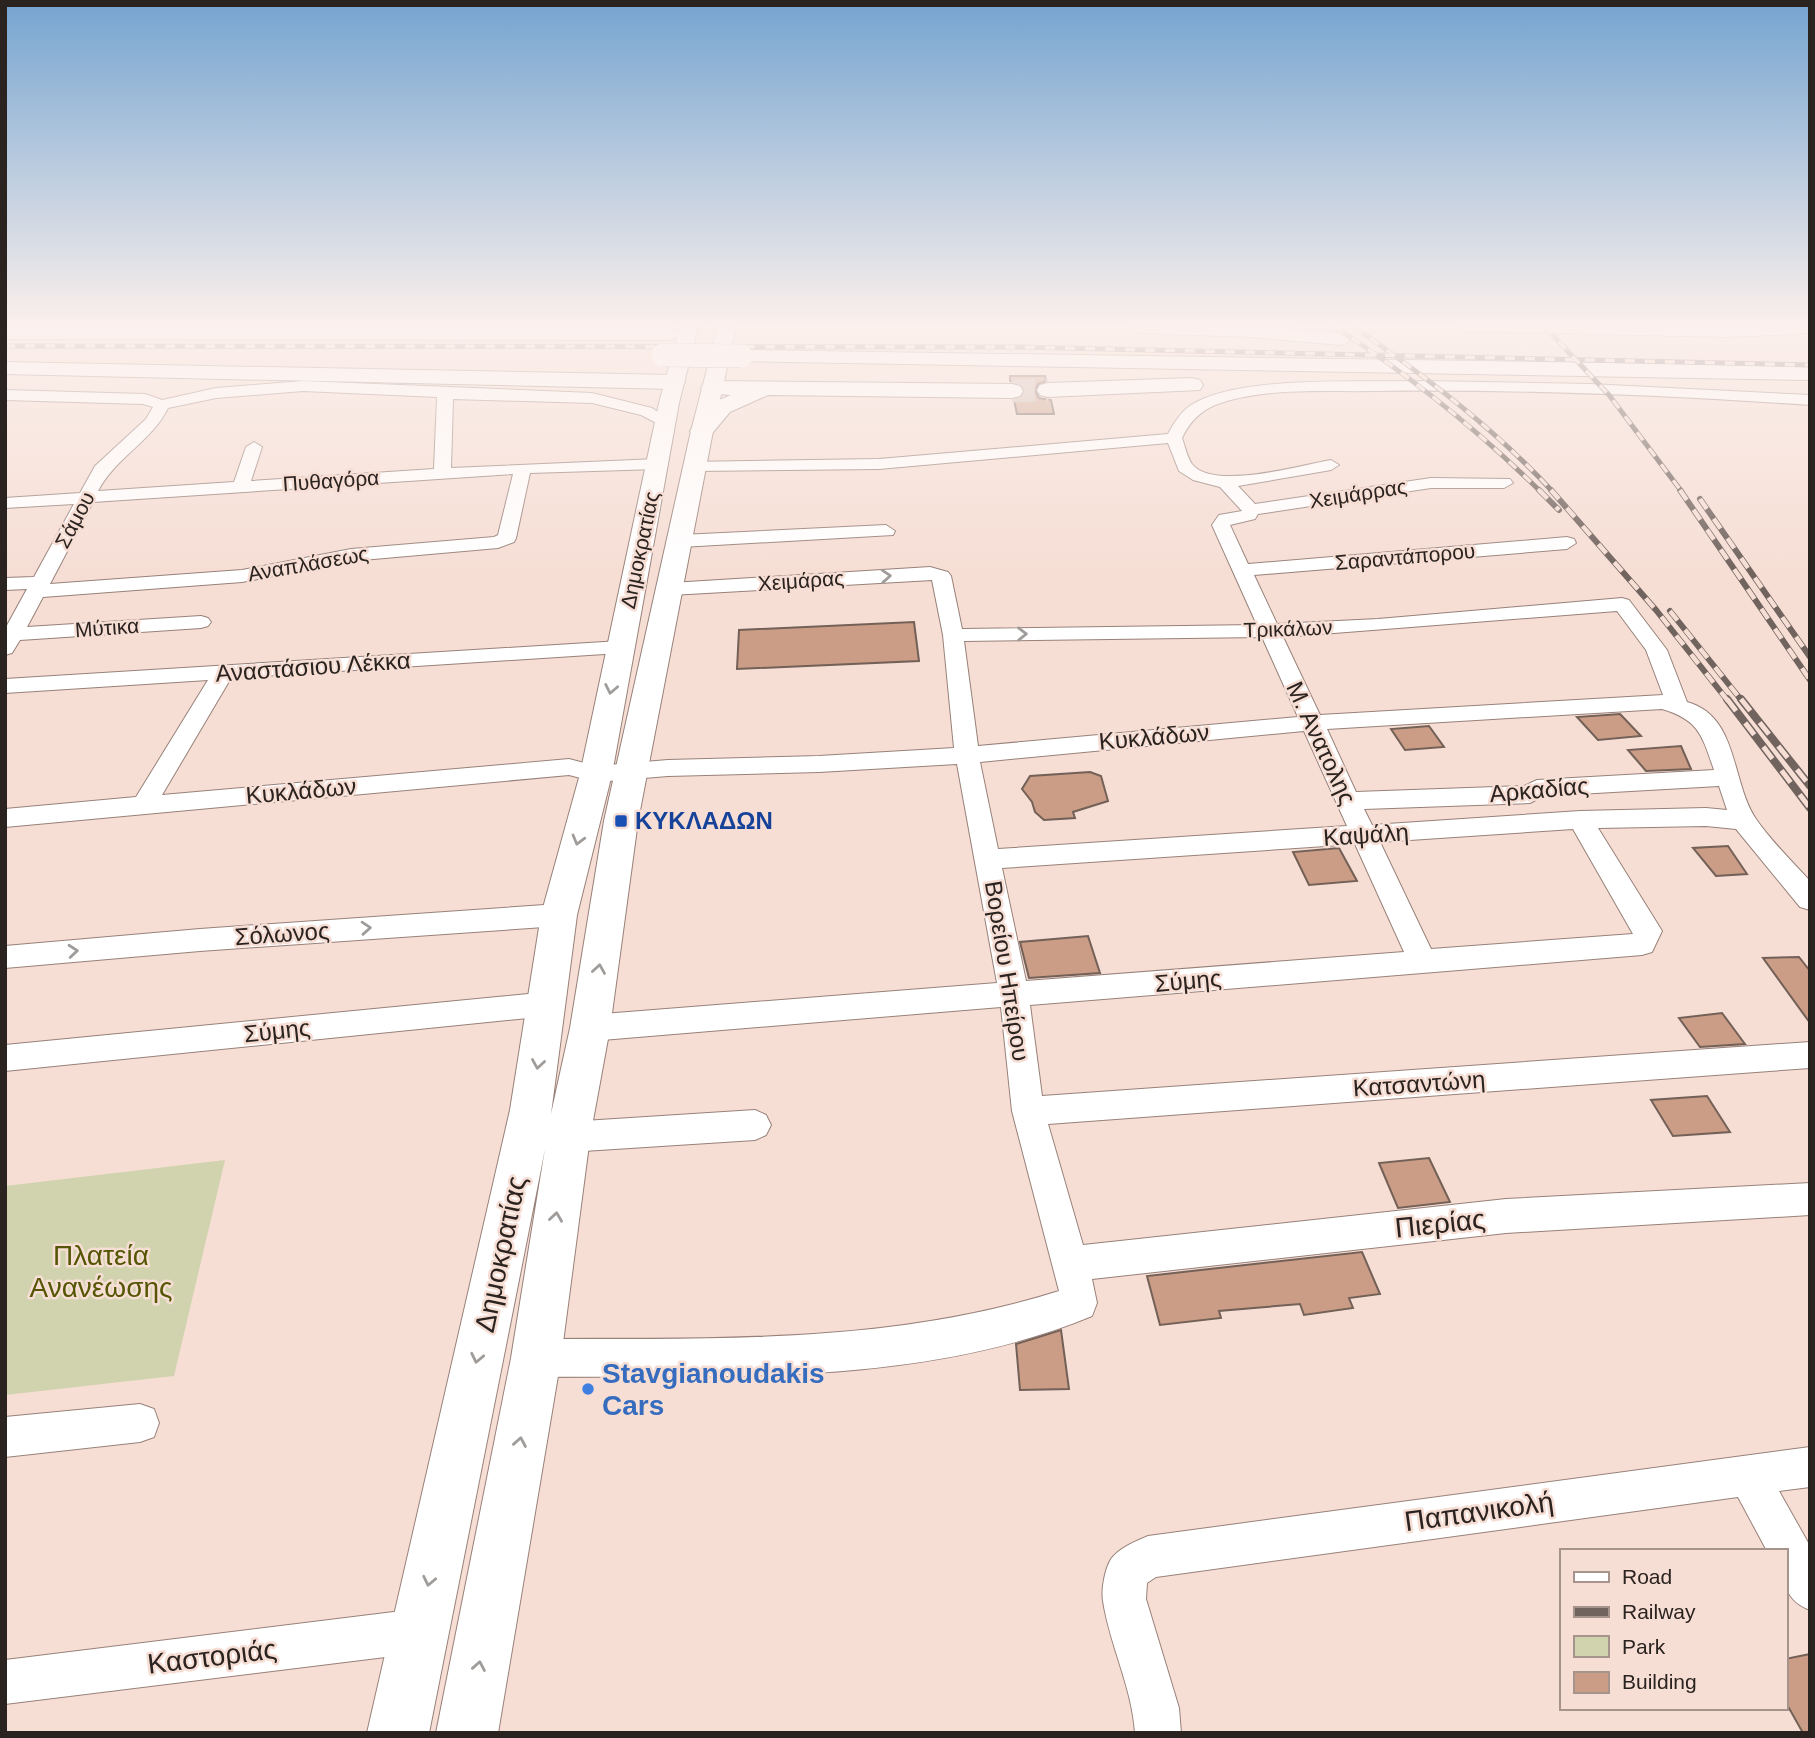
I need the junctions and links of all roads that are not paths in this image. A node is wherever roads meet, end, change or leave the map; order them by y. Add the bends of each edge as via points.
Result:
1 (160, 408) edge
2 (444, 408) edge
3 (668, 408) edge
4 (707, 408) edge
5 (721, 408) edge
6 (1198, 408) edge
7 (702, 431) junction
8 (1174, 438) junction
9 (254, 447) dead end
10 (657, 464) junction
11 (1331, 465) dead end
12 (695, 466) junction
13 (523, 468) junction
14 (442, 474) junction
15 (1226, 482) junction
16 (1504, 483) dead end
17 (241, 486) junction
18 (86, 498) junction
19 (5, 503) edge
20 (1251, 510) junction
21 (1221, 525) joint
22 (886, 531) dead end
23 (681, 541) junction
24 (1567, 543) dead end
25 (1243, 570) junction
26 (930, 573) joint
27 (5, 584) edge
28 (39, 586) junction
29 (671, 589) junction
30 (201, 622) dead end
31 (1270, 631) junction
32 (953, 635) junction
33 (9, 642) edge
34 (620, 647) junction
35 (224, 672) junction
36 (5, 686) edge
37 (1676, 704) junction
38 (1310, 723) junction
39 (967, 755) junction
40 (614, 774) junction
41 (1729, 777) junction
42 (1348, 801) junction
43 (144, 805) junction
44 (5, 818) edge
45 (1580, 820) junction
46 (1743, 821) junction
47 (1365, 835) junction
48 (988, 859) junction
49 (1810, 900) edge
50 (559, 915) junction
51 (5, 957) edge
52 (1422, 961) junction
53 (1014, 996) junction
54 (548, 1004) junction
55 (590, 1028) junction
56 (1810, 1055) edge
57 (5, 1058) edge
58 (1028, 1111) junction
59 (755, 1125) dead end
60 (568, 1137) junction
61 (1810, 1199) edge
62 (1071, 1264) junction
63 (536, 1358) junction
64 (140, 1423) dead end
65 (5, 1437) edge
66 (1810, 1467) edge
67 (1748, 1474) junction
68 (1810, 1589) edge
69 (418, 1630) junction
70 (5, 1682) edge
71 (398, 1733) edge
72 (467, 1733) edge
73 (1158, 1733) edge

1 - 18 street, Σάμου via 152,422 103,467
2 - 14 street
3 - 10 main road, Δημοκρατίας
4 - 7 main road, Δημοκρατίας
5 - 7 highway
6 - 8 street via 1189,413
7 - 12 main road, Δημοκρατίας
8 - 12 street via 878,464
8 - 15 street via 1191,472
9 - 17 street
10 - 13 street, Πυθαγόρα
10 - 34 main road, Δημοκρατίας
11 - 15 street
12 - 23 main road, Δημοκρατίας
13 - 14 street, Πυθαγόρα
13 - 28 street, Αναπλάσεως via 507,538 498,542 351,555 242,576
14 - 17 street, Πυθαγόρα
15 - 20 street
16 - 20 street, Χειμάρρας via 1432,483
17 - 18 street, Πυθαγόρα
18 - 19 street, Πυθαγόρα
18 - 28 street, Σάμου
20 - 21 street, Χειμάρρας via 1250,515 1225,519
21 - 25 street, Μ. Ανατολης
22 - 23 street
23 - 29 main road, Δημοκρατίας
24 - 25 street, Σαραντάπορου
25 - 31 street, Μ. Ανατολης
29 -> 26 street, Χειμάρας
26 - 32 street, Βορείου Ηπείρου via 941,576 945,583
27 - 28 street, Αναπλάσεως
28 - 33 street, Σάμου
29 - 40 main road, Δημοκρατίας
30 - 33 street, Μύτικα
32 -> 31 street, Τρικάλων
31 - 37 street, Τρικάλων via 1622,604 1660,653
31 - 38 street, Μ. Ανατολης
32 - 39 street, Βορείου Ηπείρου
34 - 35 street, Αναστάσιου Λέκκα
34 -> 40 main road, Δημοκρατίας
35 - 36 street, Αναστάσιου Λέκκα
35 - 43 street
37 - 38 street, Κυκλάδων
37 - 41 street via 1690,710 1713,733
38 - 39 street, Κυκλάδων
38 - 42 street, Μ. Ανατολης
39 - 40 street, Κυκλάδων
39 - 48 street, Βορείου Ηπείρου
40 - 43 street, Κυκλάδων via 569,767
40 -> 50 main road, Δημοκρατίας
55 -> 40 main road, Δημοκρατίας via 621,821
41 - 42 street, Αρκαδίας via 1537,788 1530,794
41 - 46 street
42 - 47 street, Μ. Ανατολης
43 - 44 street, Κυκλάδων
45 - 46 street, Καψάλη via 1706,817
45 - 47 street, Καψάλη
45 - 52 street, Σύμης via 1648,930 1642,944
46 - 49 street
47 - 48 street, Καψάλη
47 - 52 street, Μ. Ανατολης
48 - 53 street, Βορείου Ηπείρου
51 -> 50 street, Σόλωνος
50 - 54 main road, Δημοκρατίας
52 - 53 street, Σύμης
53 - 55 street, Σύμης
53 - 58 street, Βορείου Ηπείρου
54 - 57 street, Σύμης
54 -> 69 main road, Δημοκρατίας via 531,1110
55 - 60 main road, Δημοκρατίας
56 - 58 street, Κατσαντώνη
58 - 62 street, Βορείου Ηπείρου
59 - 60 street
63 -> 60 main road, Δημοκρατίας
61 - 62 street, Πιερίας via 1506,1216
62 - 63 street, Βορείου Ηπείρου via 1079,1303 1012,1325 925,1342 789,1355
72 -> 63 main road, Δημοκρατίας
64 - 65 street
66 - 67 street, Παπανικολή
67 - 68 street
67 - 73 street, Παπανικολή via 1148,1557 1127,1572 1124,1599 1156,1709
69 - 70 street, Καστοριάς
69 - 71 main road, Δημοκρατίας

